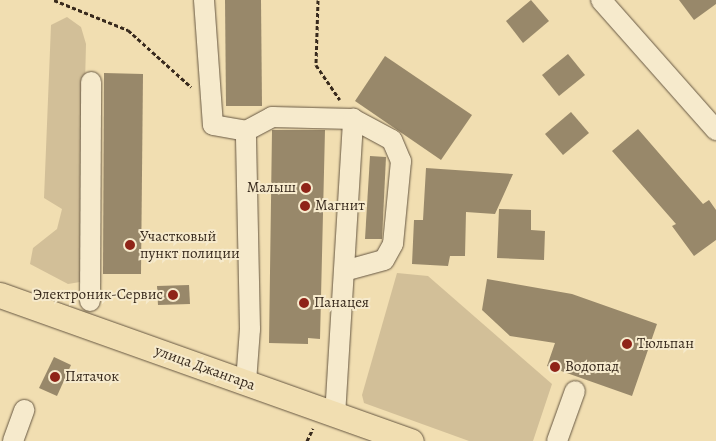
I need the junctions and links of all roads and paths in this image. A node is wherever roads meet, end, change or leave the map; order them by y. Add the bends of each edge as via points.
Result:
1 (54, 0) edge
2 (204, 0) edge
3 (318, 0) edge
4 (601, 0) edge
5 (91, 82) dead end
6 (211, 105) junction
7 (353, 119) junction
8 (716, 130) edge
9 (246, 131) junction
10 (344, 271) junction
11 (0, 294) edge
12 (90, 301) dead end
13 (246, 382) junction
14 (574, 391) dead end
15 (24, 410) dead end
16 (335, 416) junction
17 (12, 441) edge
18 (411, 441) edge
19 (557, 441) edge

1 - 6 path via 128,30
2 - 6 street
3 - 7 path via 316,65
4 - 8 street
5 - 12 street
6 - 9 street via 213,125
7 - 9 street via 272,117
7 - 10 street
7 - 10 street via 392,140 401,161 393,244 384,260
9 - 13 street via 250,329
10 - 16 street
11 - 13 main road, улица Джангара
13 - 16 main road, улица Джангара
14 - 19 street
15 - 17 street
16 - 18 main road, улица Джангара

